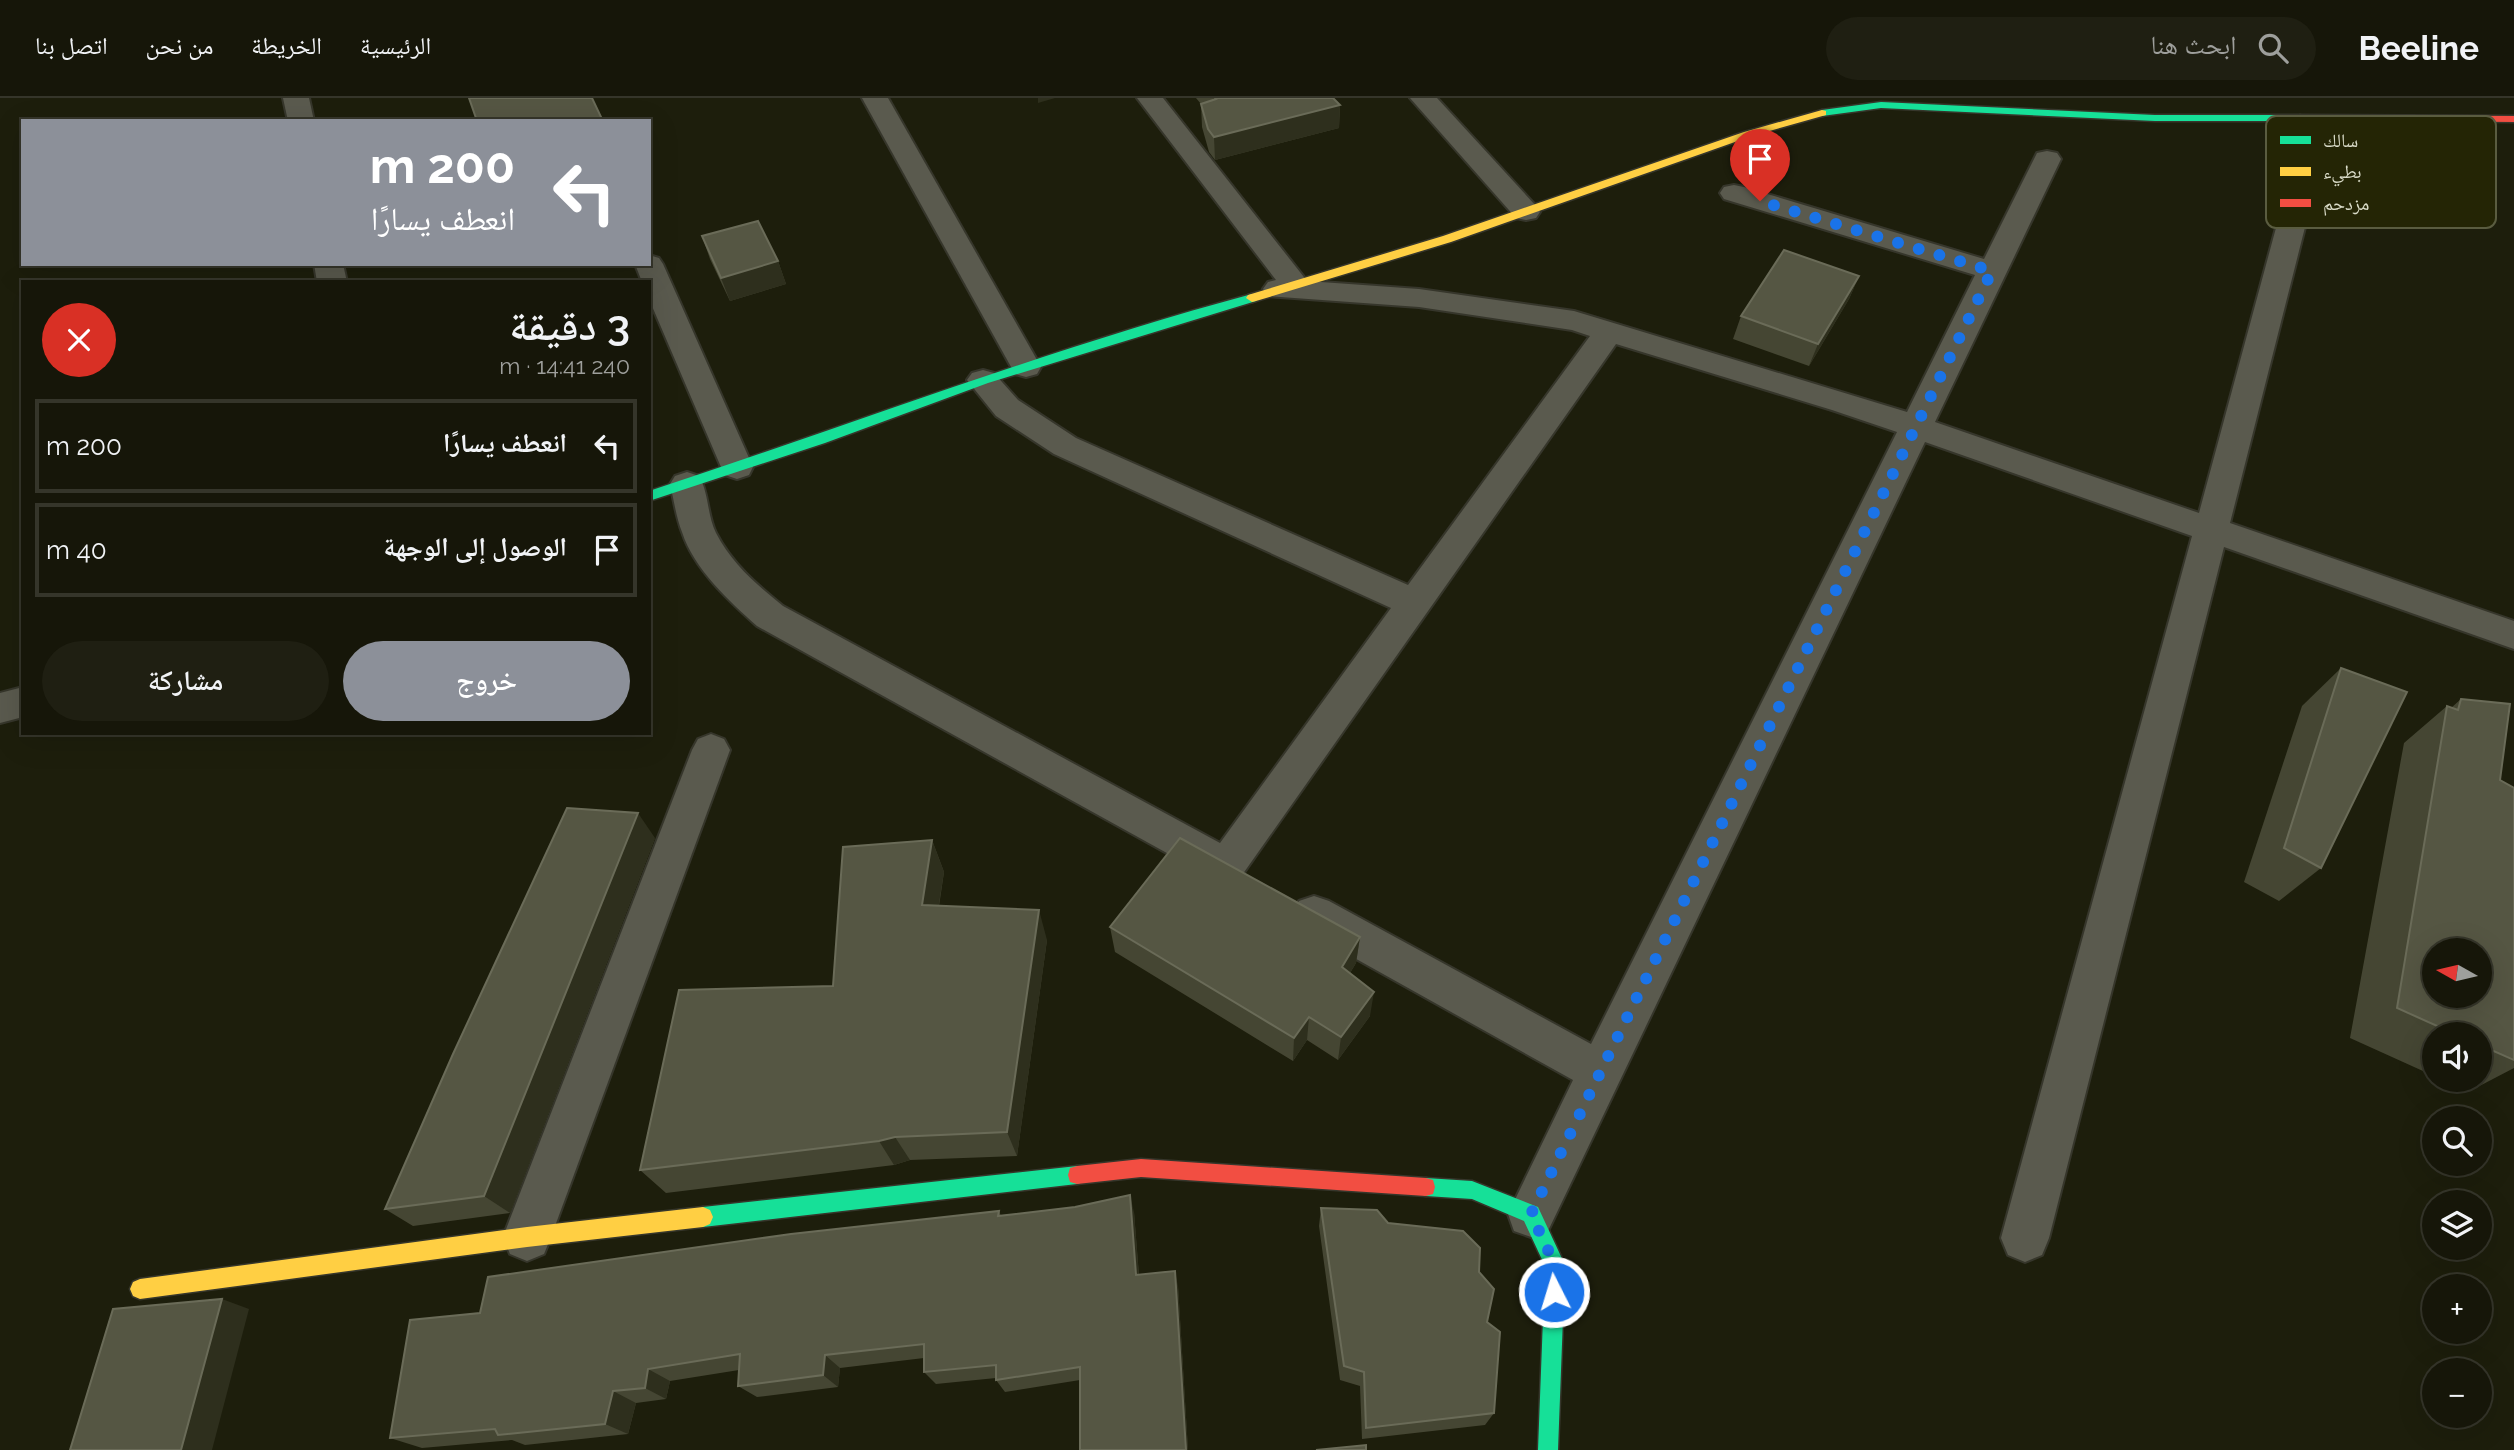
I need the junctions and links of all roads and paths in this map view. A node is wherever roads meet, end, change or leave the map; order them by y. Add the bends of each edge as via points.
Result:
1 (296, 98) edge
2 (875, 98) edge
3 (1150, 98) edge
4 (1423, 98) edge
5 (2266, 118) edge
6 (301, 119) edge
7 (2496, 119) edge
8 (2514, 119) edge
9 (2047, 159) dead end
10 (1734, 193) dead end
11 (1526, 212) junction
12 (2290, 228) edge
13 (650, 266) edge
14 (1992, 271) junction
15 (1286, 286) junction
16 (1609, 331) junction
17 (1026, 367) junction
18 (983, 380) junction
19 (1915, 427) junction
20 (737, 467) junction
21 (687, 484) junction
22 (651, 495) edge
23 (2210, 530) junction
24 (1414, 603) junction
25 (2514, 635) edge
26 (21, 703) edge
27 (0, 708) edge
28 (711, 750) dead end
29 (1226, 866) junction
30 (1600, 1072) junction
31 (1531, 1214) junction
32 (527, 1237) junction
33 (2025, 1238) dead end
34 (140, 1289) dead end
35 (1549, 1450) edge

1 - 6 street
2 - 17 street
3 - 15 street
4 - 11 street
5 - 11 street via 2155,118 1881,105 1821,113 1748,134
7 - 8 street
9 - 14 street
10 - 14 street
11 - 15 street
12 - 23 street
13 - 20 street
14 - 19 street
15 - 16 street via 1419,298 1574,321
15 - 17 street
16 - 19 street
16 - 24 street
17 - 18 street
18 - 20 street
18 - 24 street via 1007,408 1065,446
19 - 23 street
19 - 30 street
20 - 21 street
21 - 22 street
21 - 29 street via 699,534 730,582 770,615
23 - 25 street
23 - 33 street
24 - 29 street
26 - 27 street
28 - 32 street
29 - 30 street
30 - 31 street
31 - 32 street via 1472,1190 1141,1168
31 - 35 street via 1555,1265
32 - 34 street

